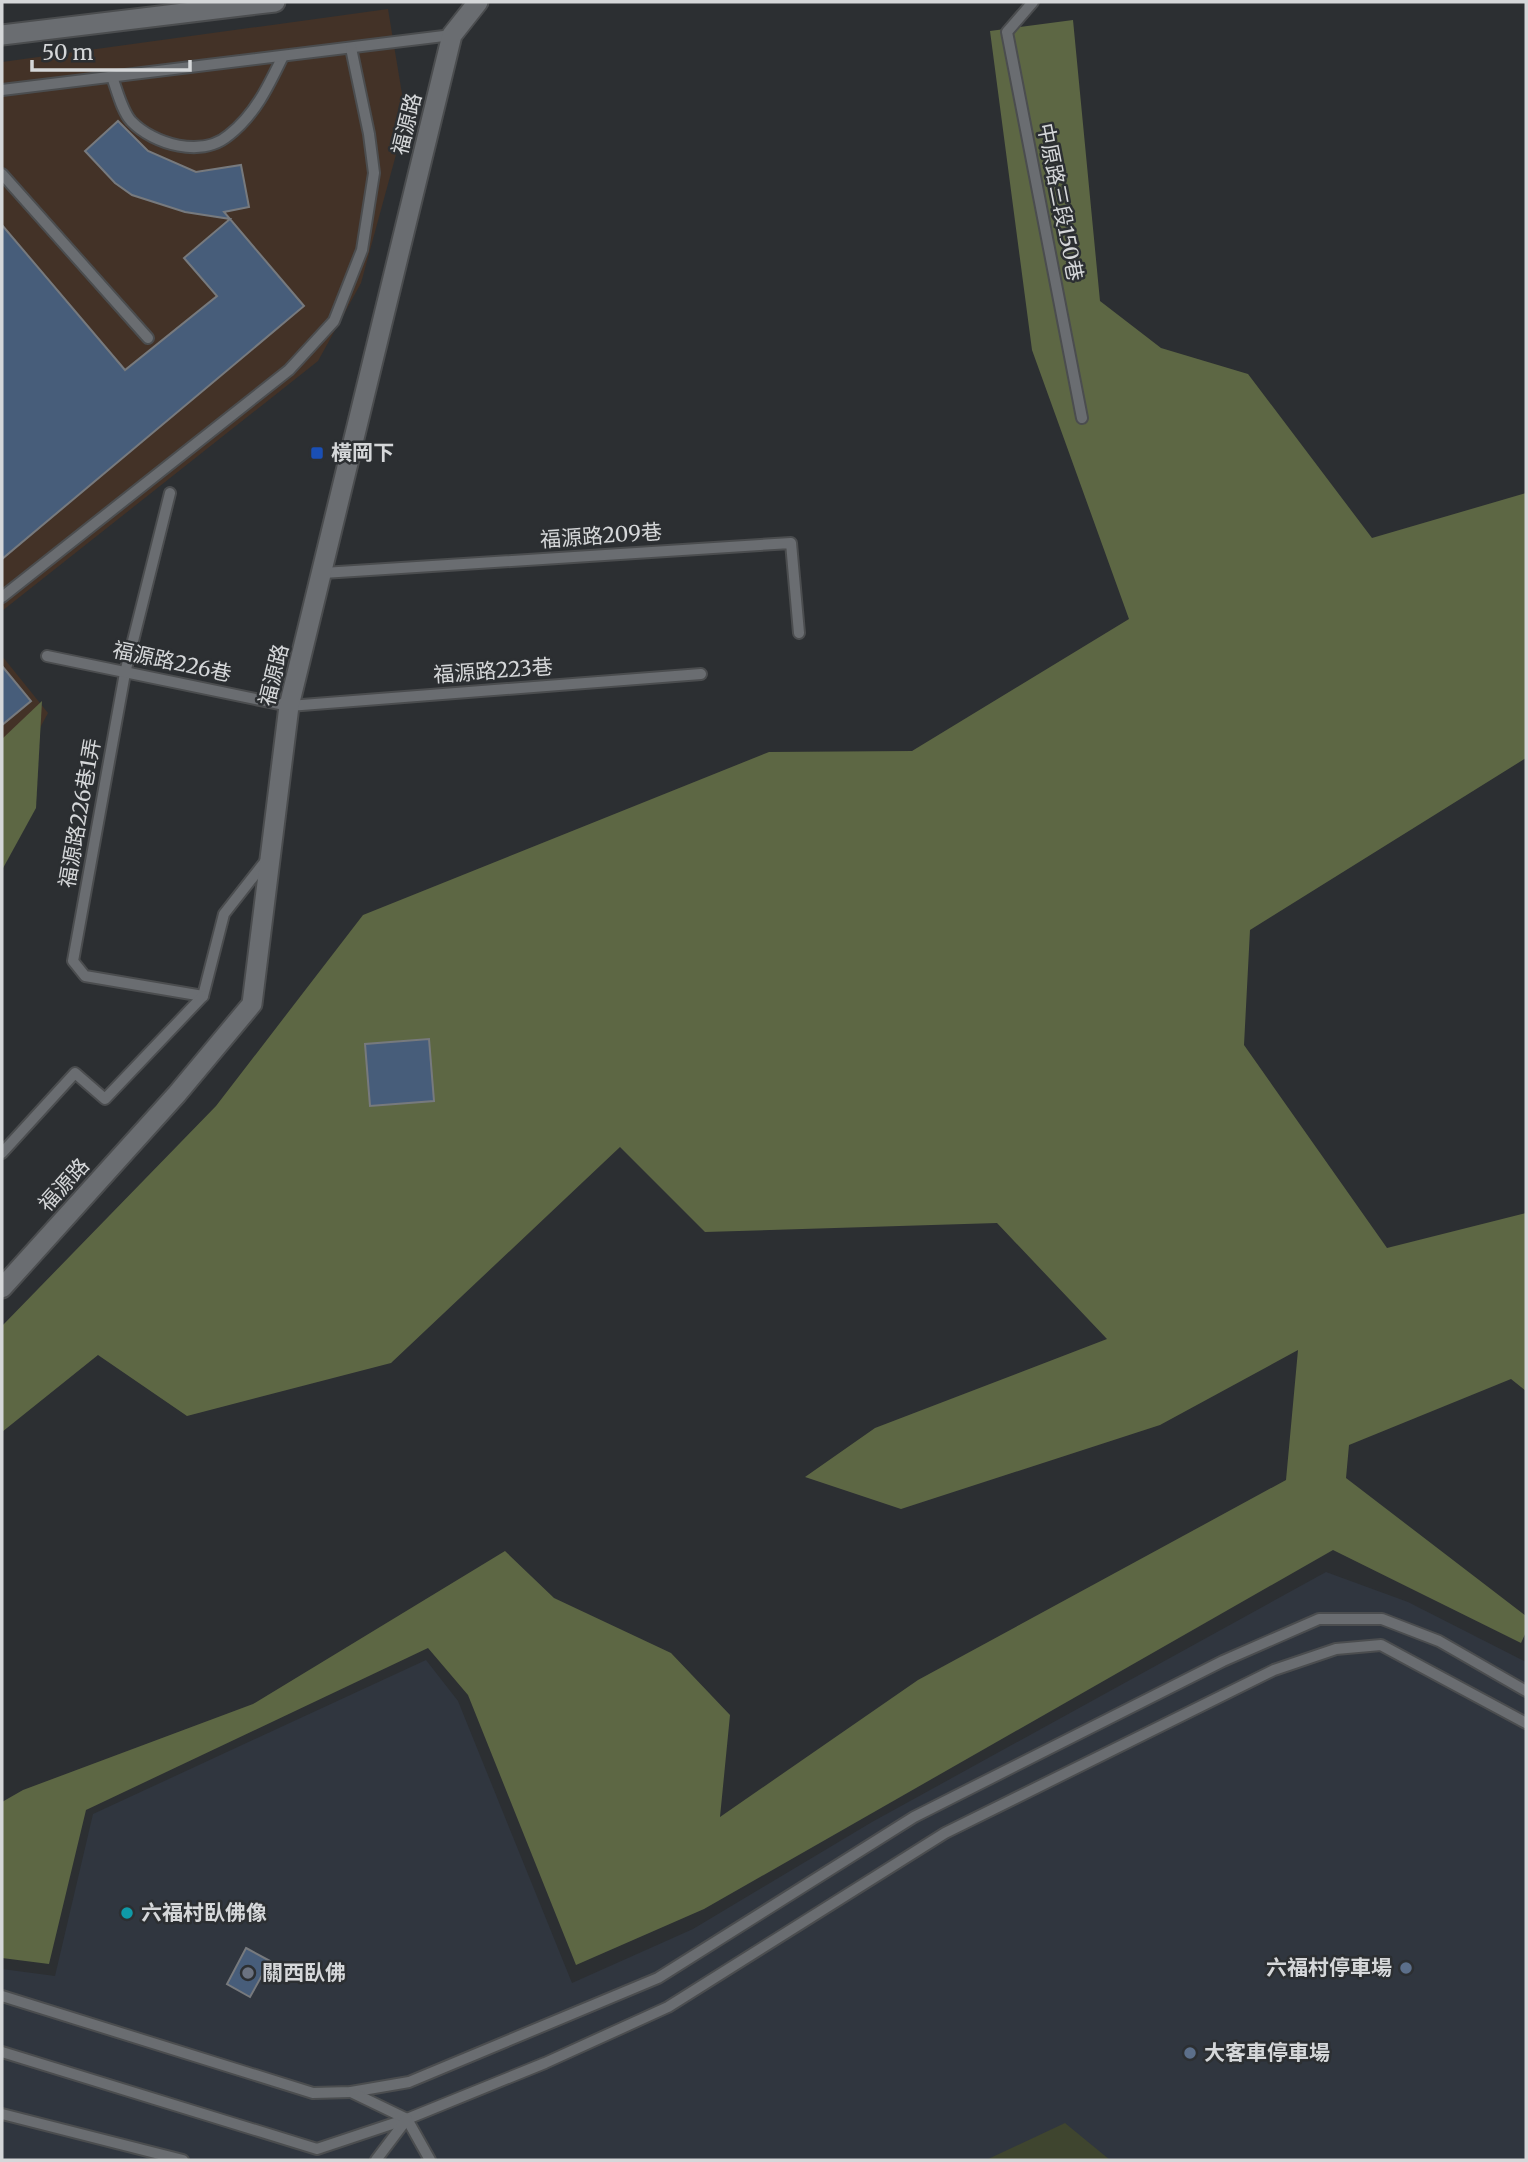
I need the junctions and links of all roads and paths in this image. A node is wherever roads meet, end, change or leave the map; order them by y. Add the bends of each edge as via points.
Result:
1 (275, 2) edge
2 (478, 2) edge
3 (1032, 2) edge
4 (2, 35) edge
5 (452, 36) junction
6 (351, 48) junction
7 (283, 56) junction
8 (112, 77) junction
9 (2, 90) edge
10 (2, 174) edge
11 (148, 338) dead end
12 (1082, 418) dead end
13 (170, 493) dead end
14 (323, 573) junction
15 (2, 597) edge
16 (799, 633) dead end
17 (47, 656) dead end
18 (125, 673) junction
19 (701, 674) dead end
20 (289, 706) junction
21 (270, 855) junction
22 (204, 996) junction
23 (2, 1153) edge
24 (2, 1288) edge
25 (1526, 1691) edge
26 (1526, 1723) edge
27 (2, 1996) edge
28 (2, 2053) edge
29 (351, 2092) junction
30 (2, 2113) edge
31 (407, 2119) junction
32 (183, 2160) edge
33 (376, 2160) edge
34 (430, 2160) edge

1 - 4 street
2 - 5 street, 福源路
3 - 12 lane, 中原路三段150巷 via 1007,32
5 - 6 lane
5 - 14 street, 福源路
6 - 7 lane
6 - 15 lane via 374,173 362,250 334,321 289,370
7 - 8 lane
7 - 8 lane via 259,103 228,137 193,148 160,141 130,120
8 - 9 lane
10 - 11 lane
13 - 18 lane, 福源路226巷1弄
14 - 16 lane, 福源路209巷 via 792,543
14 - 20 street, 福源路
17 - 18 lane, 福源路226巷
18 - 20 lane, 福源路226巷
18 - 22 lane, 福源路226巷1弄 via 73,961 85,976
19 - 20 lane, 福源路223巷
20 - 21 street, 福源路
21 - 22 lane via 224,914
21 - 24 street, 福源路 via 252,1004
22 - 23 lane via 105,1099 75,1073
25 - 29 lane via 1439,1641 1382,1619 1319,1619 1223,1661 914,1817 659,1978 409,2082
26 - 31 lane via 1381,1646 1336,1650 1274,1670 945,1833 668,2007
27 - 29 lane via 313,2093
28 - 31 lane via 317,2149
29 - 31 lane
30 - 32 lane
31 - 33 lane
31 - 34 lane

